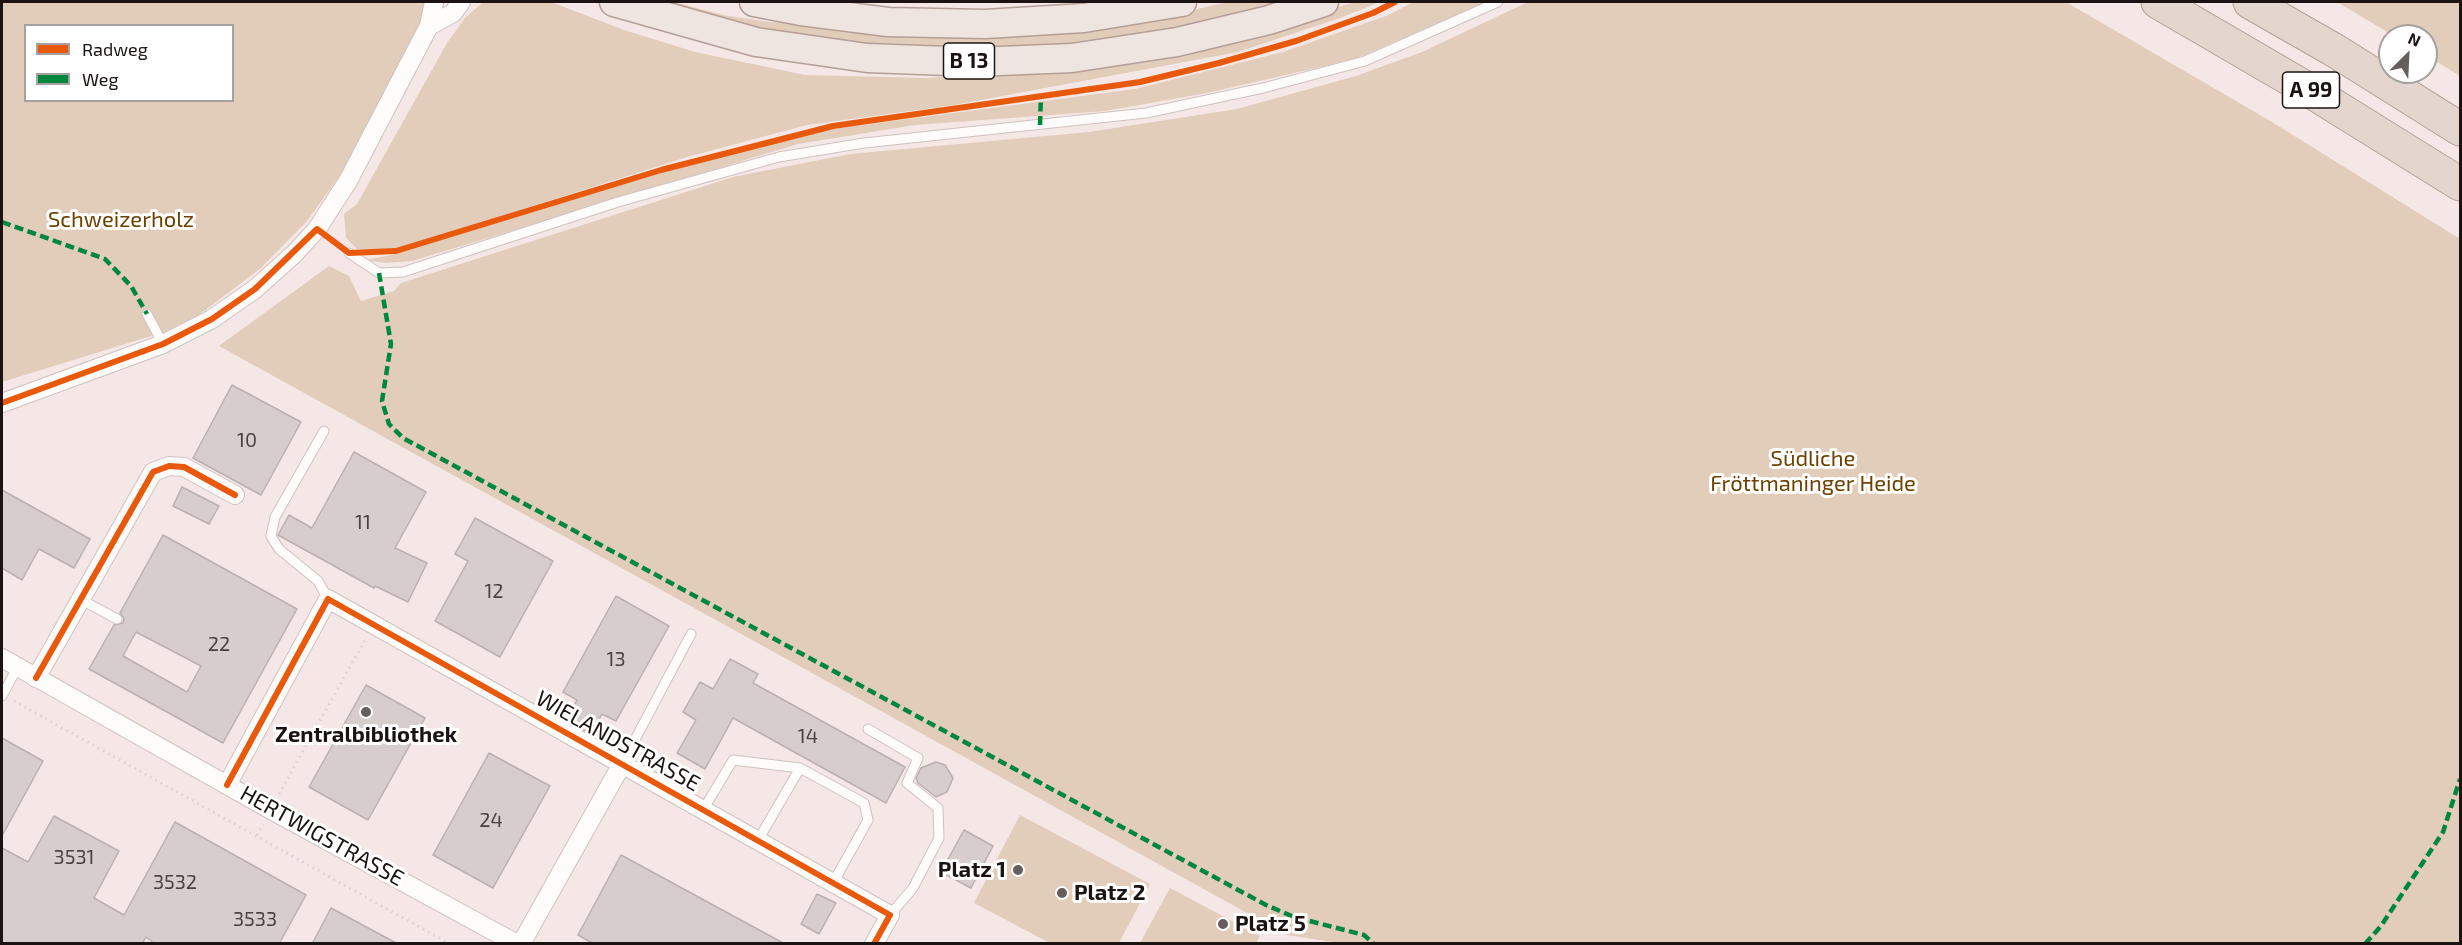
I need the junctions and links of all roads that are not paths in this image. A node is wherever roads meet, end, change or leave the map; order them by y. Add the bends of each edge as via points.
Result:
1 (434, 2) edge
2 (440, 2) edge
3 (461, 2) edge
4 (614, 2) edge
5 (754, 2) edge
6 (1182, 2) edge
7 (1324, 2) edge
8 (1498, 2) edge
9 (2158, 2) edge
10 (2250, 2) edge
11 (429, 26) junction
12 (2460, 129) edge
13 (2460, 184) edge
14 (349, 253) dead end
15 (147, 314) dead end
16 (163, 344) junction
17 (2, 403) edge
18 (324, 431) dead end
19 (235, 495) dead end
20 (328, 598) junction
21 (80, 599) junction
22 (117, 619) dead end
23 (691, 634) dead end
24 (9, 663) edge
25 (36, 678) junction
26 (2, 695) edge
27 (868, 729) dead end
28 (622, 764) junction
29 (800, 768) junction
30 (227, 785) junction
31 (703, 810) junction
32 (758, 842) junction
33 (833, 884) junction
34 (890, 915) junction
35 (519, 944) edge
36 (874, 944) edge

1 - 11 street
2 - 11 street
3 - 11 street via 453,13
4 - 7 main road, B 13 via 756,42 867,58 975,62 1072,58 1176,42 1269,20
5 - 6 main road, B 13 via 888,22 985,24 1084,18
8 - 14 lane via 1365,62 1146,113 864,143 779,158 618,202 403,272 379,273
9 - 13 highway, A 99
10 - 12 highway, A 99
11 - 16 street via 353,171 317,229 255,289 212,319
15 - 16 lane
16 - 17 street
18 - 20 lane via 275,517 271,536 279,549 318,581
19 - 21 street via 184,467 170,466 153,472
20 - 28 street, WIELANDSTRASSE
20 - 30 street
21 - 22 lane
21 - 25 street
23 - 28 lane
24 - 25 street, HERTWIGSTRASSE
24 - 26 lane
25 - 30 street, HERTWIGSTRASSE
27 - 34 lane via 918,758 907,783 938,808 939,838 913,888
28 - 31 street, WIELANDSTRASSE
28 - 35 street
29 - 31 lane via 733,760
29 - 32 lane
29 - 33 lane via 864,803 868,820
30 - 35 street, HERTWIGSTRASSE
31 - 32 street, WIELANDSTRASSE
32 - 33 street, WIELANDSTRASSE
33 - 34 street, WIELANDSTRASSE
34 - 36 street

